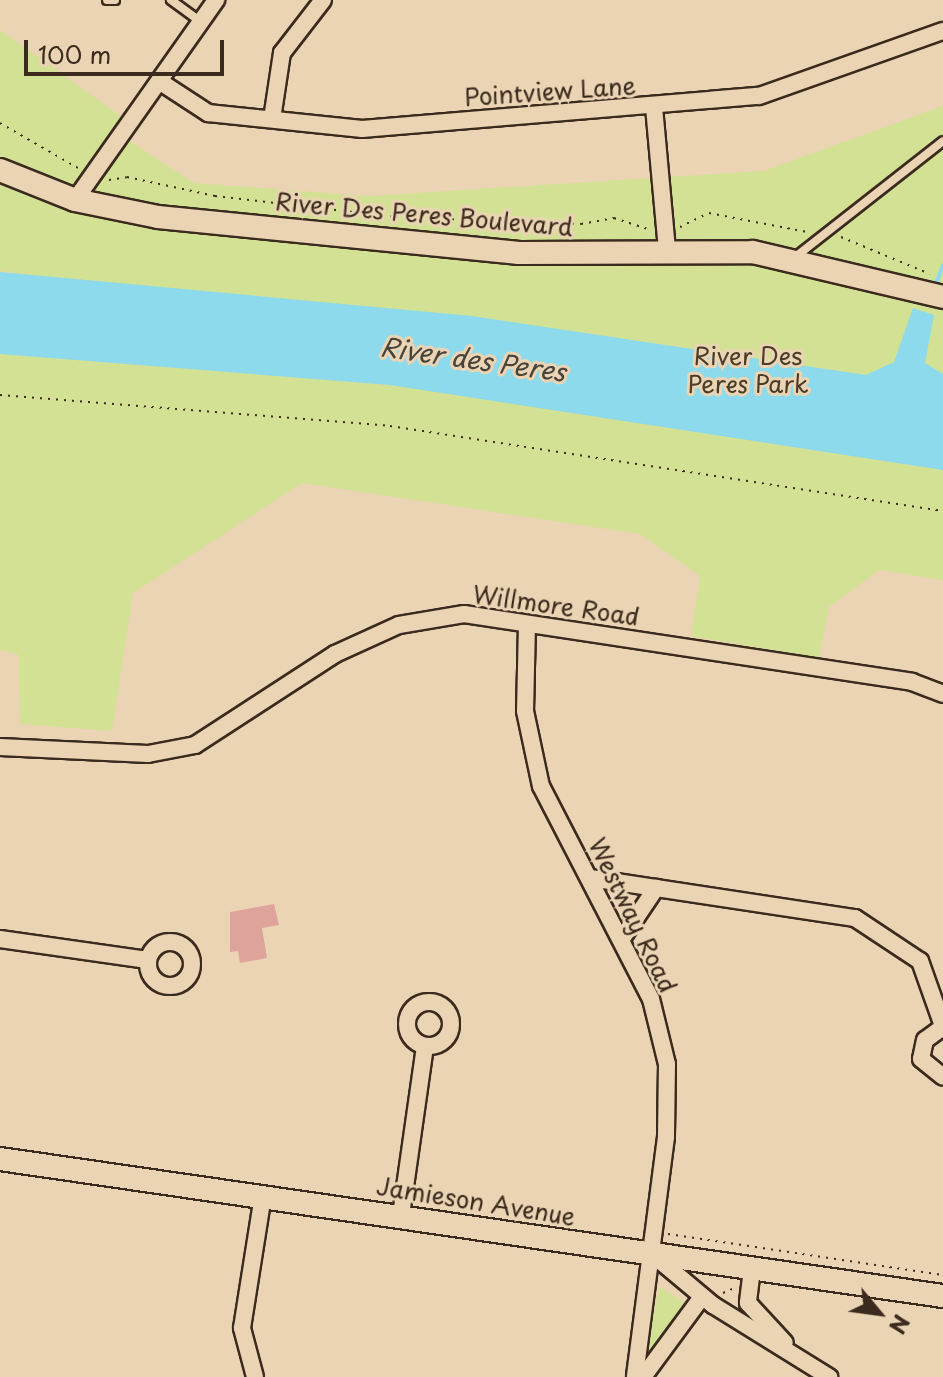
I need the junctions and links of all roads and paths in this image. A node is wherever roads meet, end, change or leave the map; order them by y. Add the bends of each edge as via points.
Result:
1 (107, 0) edge
2 (115, 0) edge
3 (171, 0) edge
4 (216, 0) edge
5 (323, 0) edge
6 (201, 22) junction
7 (943, 31) edge
8 (159, 81) junction
9 (654, 107) junction
10 (272, 119) junction
11 (0, 123) edge
12 (943, 141) edge
13 (81, 169) dead end
14 (0, 170) edge
15 (99, 180) dead end
16 (75, 200) junction
17 (675, 227) dead end
18 (653, 230) dead end
19 (818, 234) junction
20 (667, 250) junction
21 (793, 258) junction
22 (943, 278) edge
23 (909, 279) junction
24 (943, 297) edge
25 (0, 395) edge
26 (943, 511) edge
27 (527, 624) junction
28 (943, 694) edge
29 (0, 747) edge
30 (590, 878) junction
31 (656, 888) junction
32 (0, 939) edge
33 (621, 940) junction
34 (148, 960) dead end
35 (943, 1026) edge
36 (425, 1047) dead end
37 (943, 1077) edge
38 (0, 1159) edge
39 (263, 1195) junction
40 (401, 1215) junction
41 (659, 1232) dead end
42 (652, 1254) junction
43 (752, 1269) junction
44 (943, 1275) edge
45 (739, 1288) dead end
46 (943, 1296) edge
47 (710, 1299) junction
48 (791, 1350) junction
49 (255, 1377) edge
50 (635, 1377) edge
51 (643, 1377) edge
52 (829, 1377) edge

1 - 2 lane
3 - 6 lane
4 - 6 street
5 - 10 street via 282,53
6 - 8 street
7 - 9 street, Pointview Lane via 759,96
8 - 10 street, Pointview Lane via 208,113
8 - 16 street
9 - 10 street, Pointview Lane via 362,129
9 - 20 street
11 - 13 path
12 - 19 lane
14 - 16 main road, River Des Peres Boulevard
15 - 18 path via 127,177 215,196 396,217 581,224 614,218
16 - 20 main road, River Des Peres Boulevard via 158,217 494,251
17 - 19 path via 709,213
19 - 21 lane
19 - 23 path via 842,237
20 - 21 main road, River Des Peres Boulevard
21 - 23 main road, River Des Peres Boulevard
22 - 23 path
23 - 24 main road, River Des Peres Boulevard
25 - 26 path via 390,426
27 - 28 street, Willmore Road via 912,682
27 - 29 street, Willmore Road via 464,614 399,625 335,654 195,745 148,754
27 - 30 street, Westway Road via 525,711 541,786
30 - 31 street
30 - 33 street, Westway Road
31 - 33 street
31 - 35 street via 855,918 920,961
32 - 34 street
33 - 42 street, Westway Road via 651,999 667,1064
35 - 37 street via 925,1040 921,1059
36 - 40 street
38 - 39 main road, Jamieson Avenue
39 - 40 main road, Jamieson Avenue
39 - 49 street via 242,1328
40 - 42 main road, Jamieson Avenue
41 - 44 path
42 - 43 main road, Jamieson Avenue
42 - 47 street
42 - 50 street, Westway Road
43 - 46 main road, Jamieson Avenue
43 - 48 street via 748,1303
45 - 47 path
47 - 48 street
47 - 51 street
48 - 52 street

